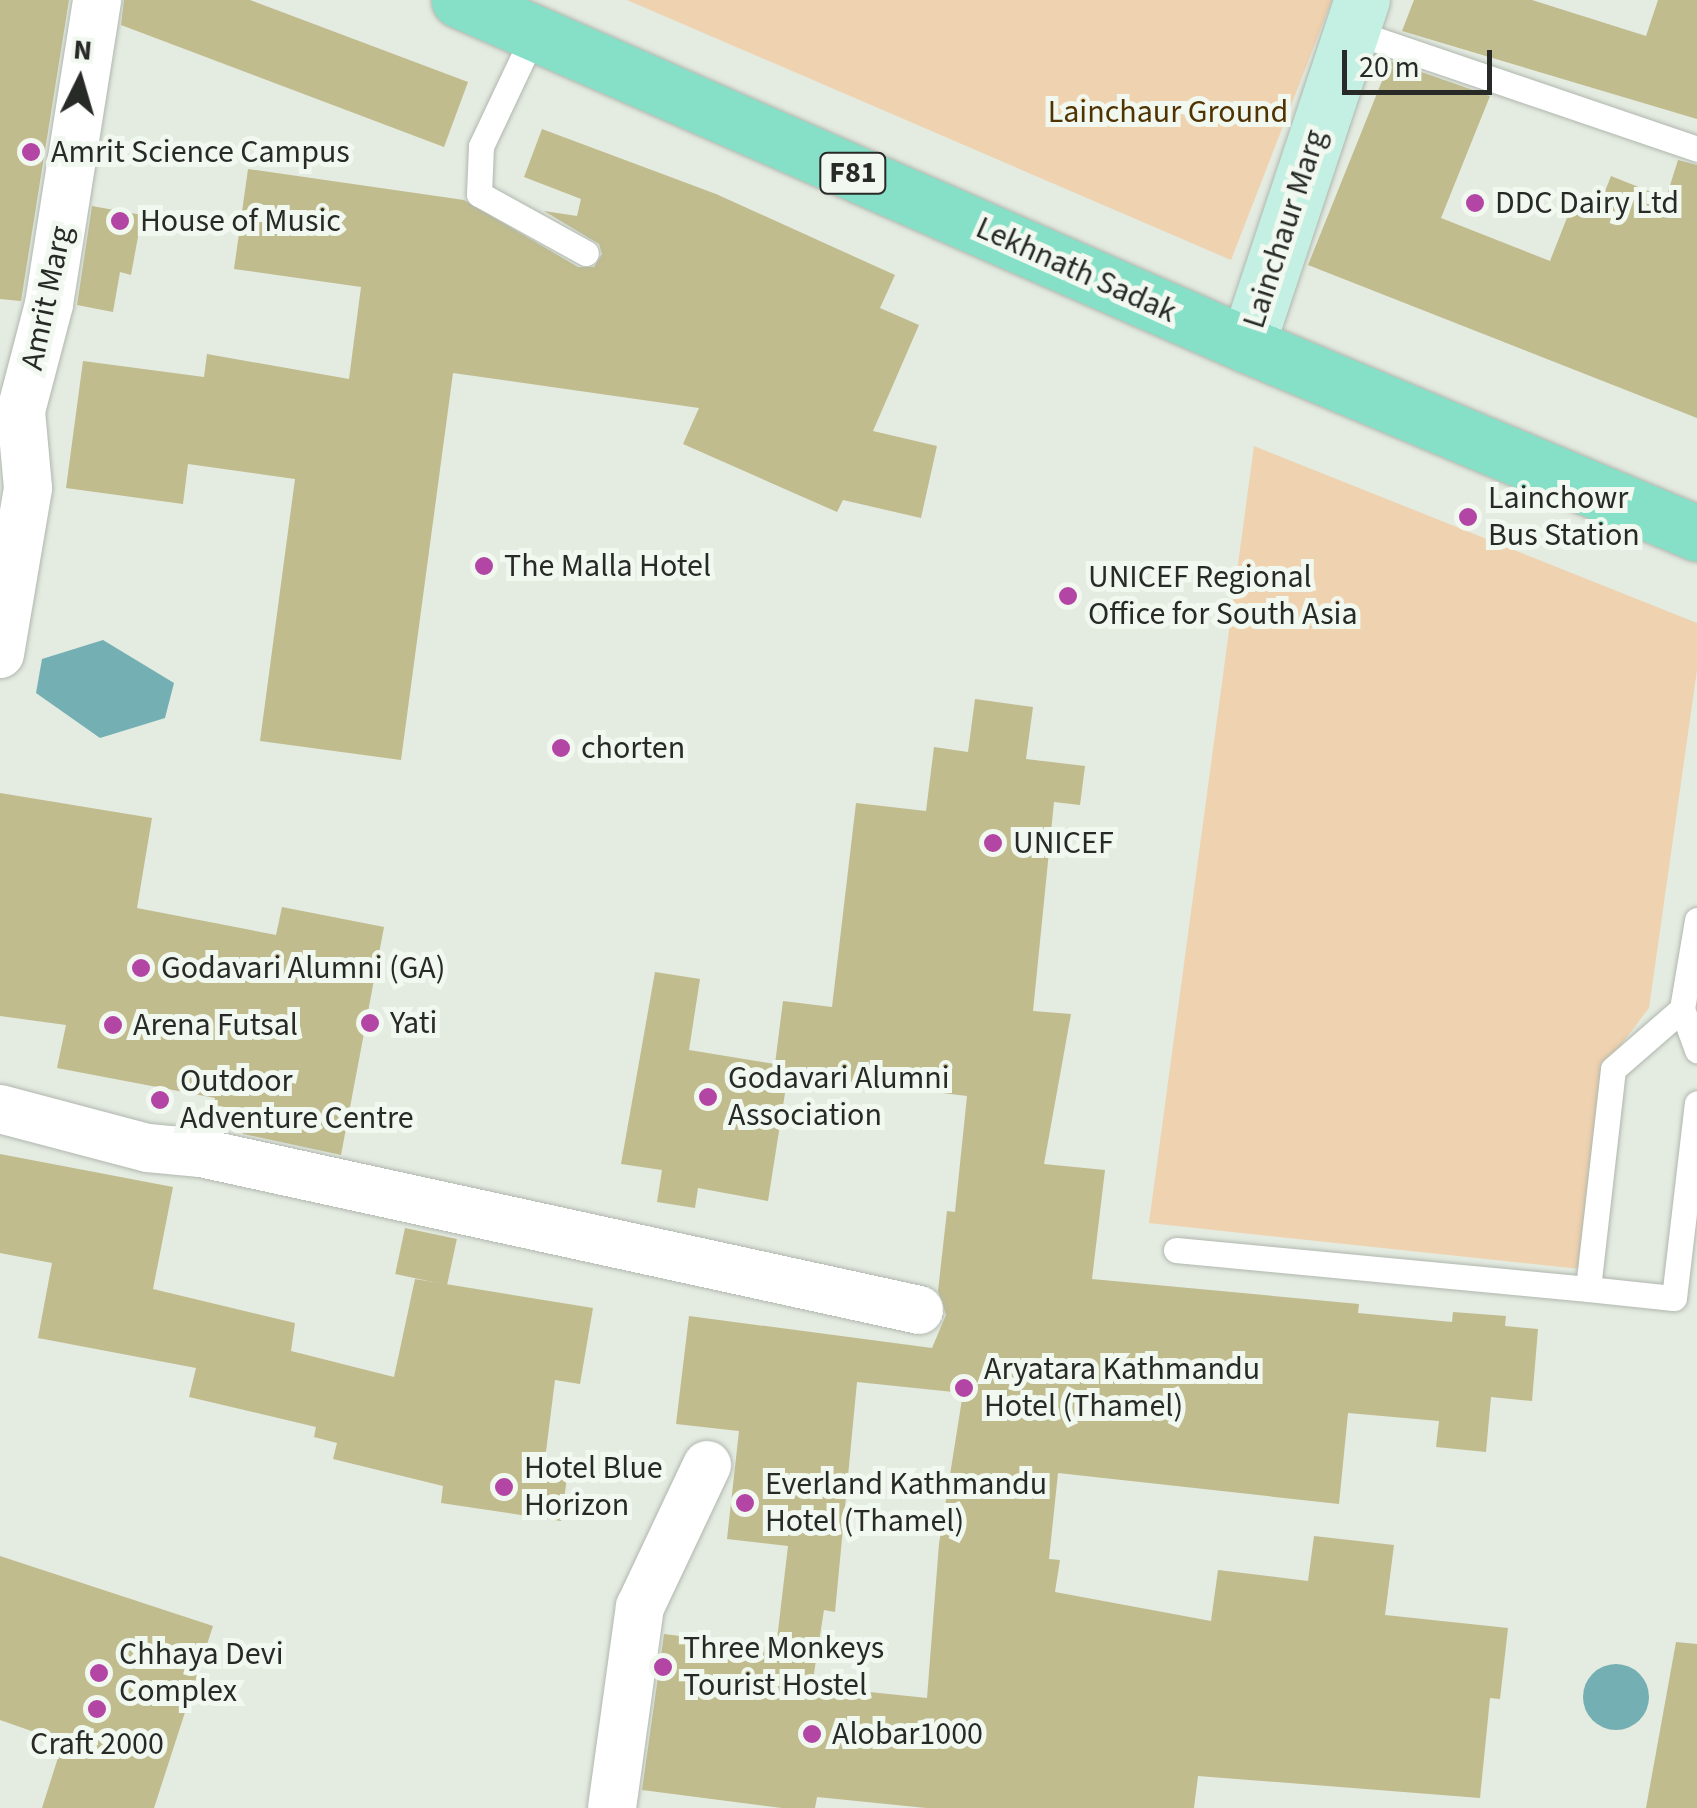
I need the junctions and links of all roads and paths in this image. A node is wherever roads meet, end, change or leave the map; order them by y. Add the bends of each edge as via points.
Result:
1 (98, 0) edge
2 (459, 0) edge
3 (1356, 15) edge
4 (534, 34) junction
5 (1697, 149) edge
6 (586, 253) dead end
7 (1247, 345) junction
8 (10, 405) edge
9 (1697, 533) edge
10 (0, 654) edge
11 (1697, 920) edge
12 (1682, 1009) junction
13 (1697, 1050) edge
14 (1697, 1103) edge
15 (0, 1109) edge
16 (1176, 1250) dead end
17 (1588, 1289) junction
18 (919, 1310) dead end
19 (707, 1465) dead end
20 (612, 1808) edge

1 - 8 street, Amrit Marg via 49,304
2 - 4 main road, Lekhnath Sadak / F81
3 - 5 lane
3 - 7 main road, Lainchaur Marg
4 - 6 lane via 481,146 479,194
4 - 7 main road, Lekhnath Sadak / F81
7 - 9 main road, Lekhnath Sadak / F81
8 - 10 street, Amrit Marg via 28,488
11 - 12 lane
12 - 13 lane
12 - 17 lane via 1613,1069
14 - 17 lane via 1674,1298
15 - 18 street via 148,1148 201,1153
16 - 17 lane
19 - 20 street via 640,1607

